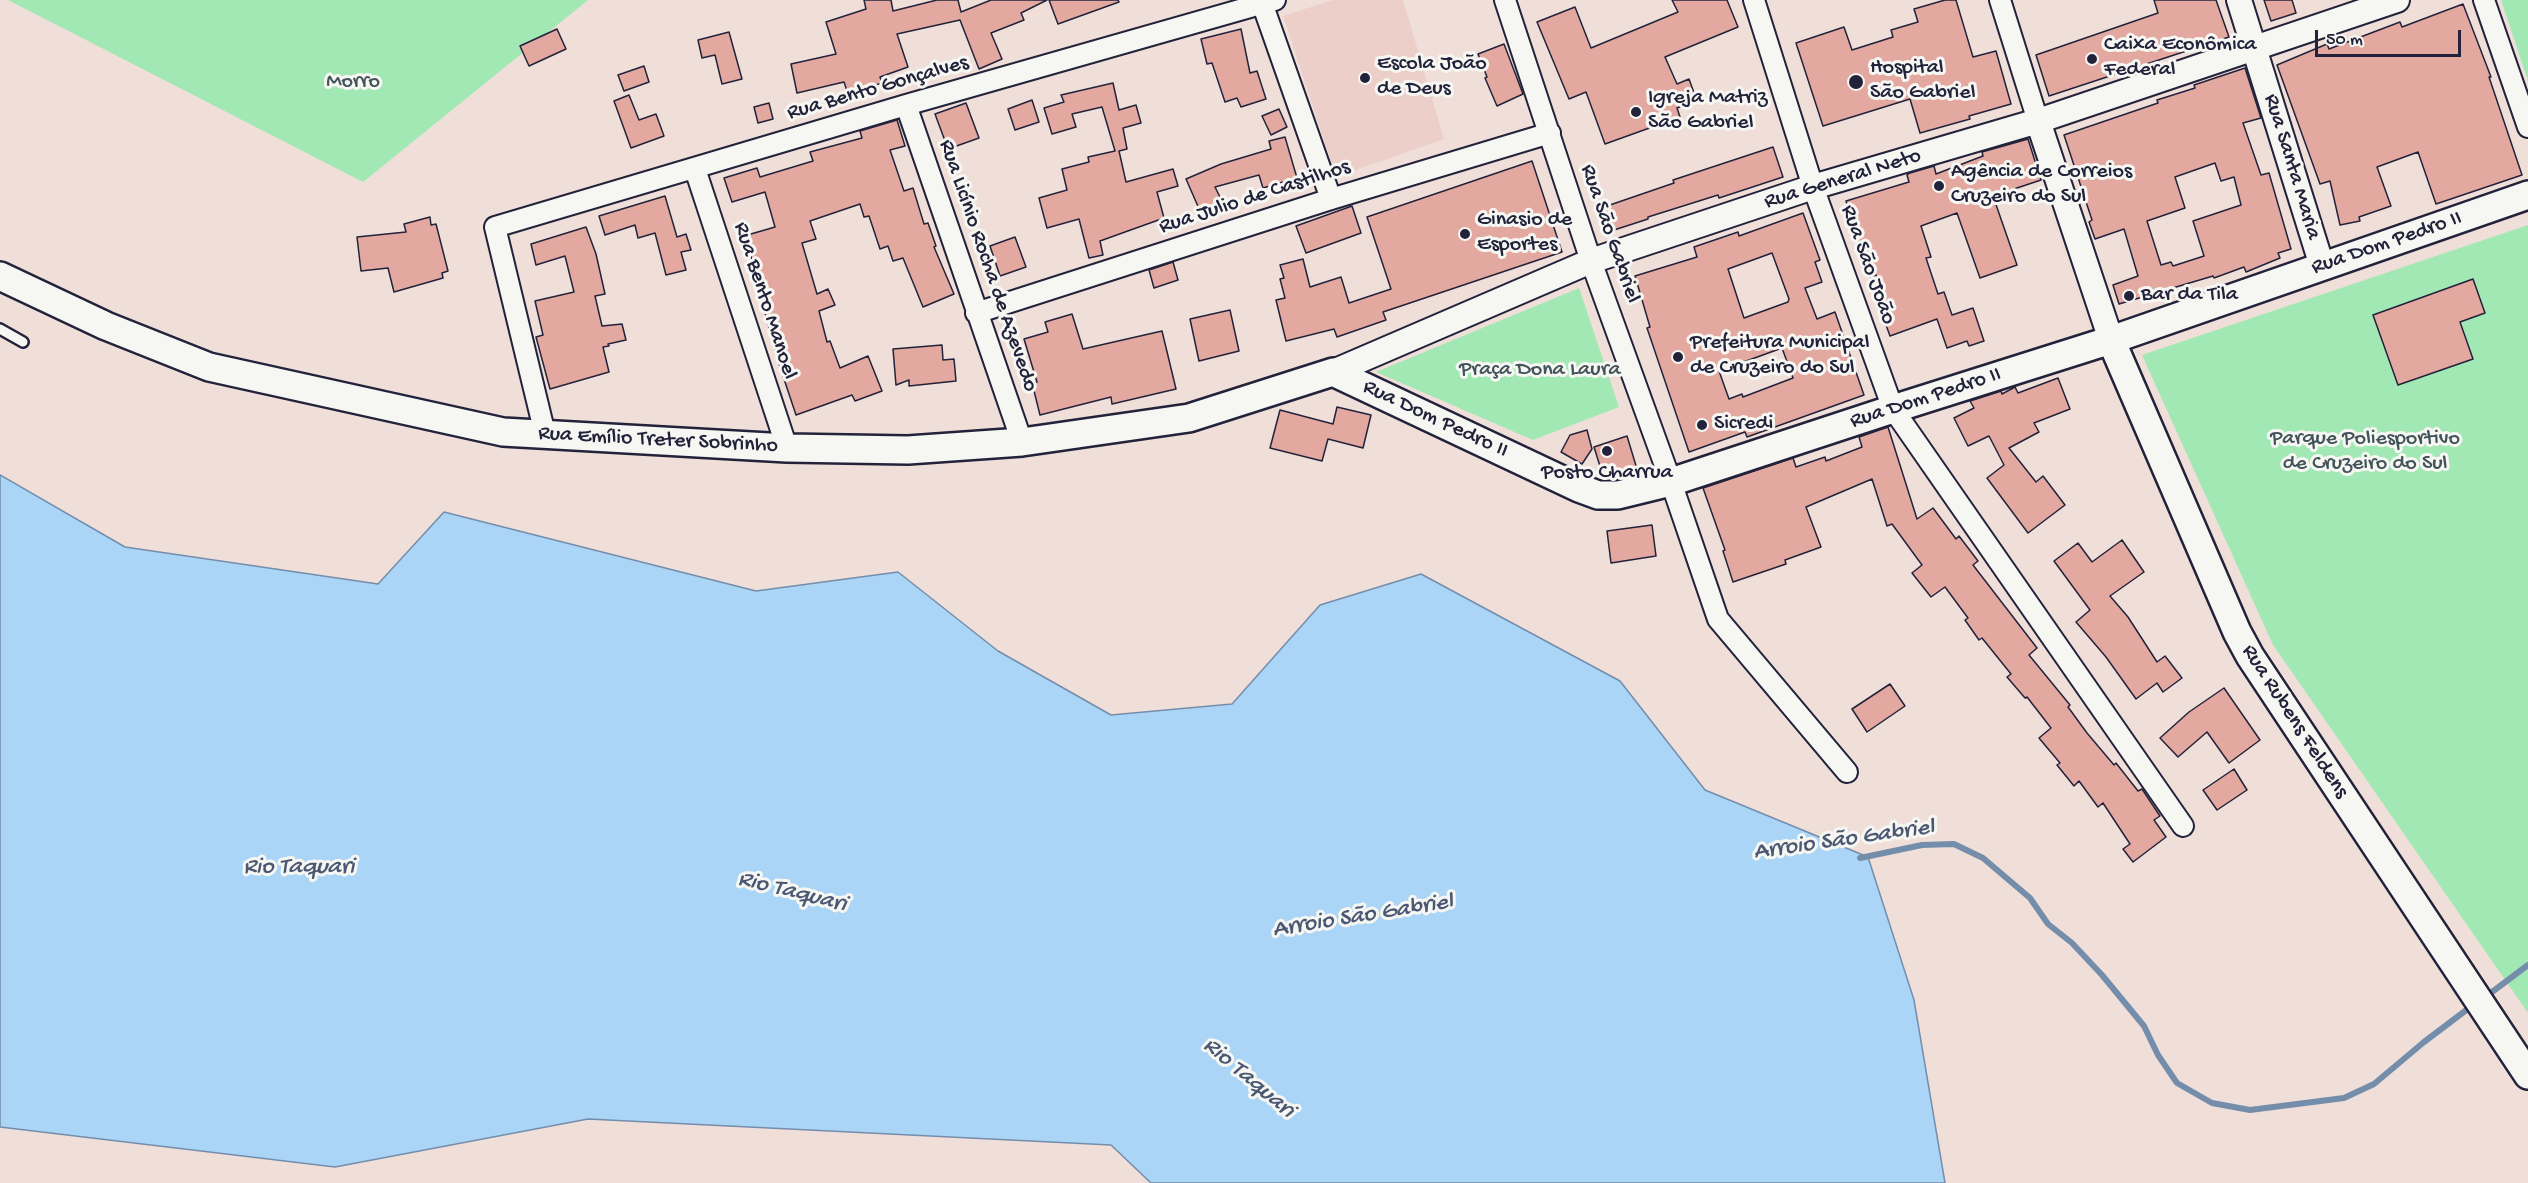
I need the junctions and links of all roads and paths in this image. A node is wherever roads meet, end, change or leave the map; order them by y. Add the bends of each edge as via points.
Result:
1 (1505, 0) edge
2 (1754, 0) edge
3 (2000, 0) edge
4 (2239, 0) edge
5 (2397, 0) edge
6 (2484, 0) edge
7 (1266, 1) edge
8 (2255, 47) junction
9 (906, 105) junction
10 (2038, 121) junction
11 (2528, 127) edge
12 (1550, 133) junction
13 (695, 169) junction
14 (1813, 188) junction
15 (2528, 195) edge
16 (1330, 199) junction
17 (1591, 261) junction
18 (2322, 266) junction
19 (0, 276) edge
20 (976, 313) junction
21 (0, 329) edge
22 (2111, 340) junction
23 (23, 342) dead end
24 (1333, 372) junction
25 (1893, 409) junction
26 (545, 434) junction
27 (1022, 442) junction
28 (787, 448) junction
29 (1671, 482) junction
30 (1847, 772) dead end
31 (2183, 826) dead end
32 (2522, 1066) edge

1 - 12 street, Rua São Gabriel
2 - 14 street, Rua São João
3 - 10 street
4 - 8 street, Rua Santa Maria
5 - 8 street, Rua General Neto
6 - 11 street
7 - 9 street, Rua Bento Gonçalves
7 - 16 street
8 - 10 street, Rua General Neto
8 - 18 street, Rua Santa Maria
9 - 13 street, Rua Bento Gonçalves
9 - 20 street, Rua Licínio Rocha de Azevedo
10 - 14 street, Rua General Neto
10 - 22 street
12 - 16 street, Rua Julio de Castilhos
12 - 17 street, Rua São Gabriel
13 - 26 street, Rua Bento Gonçalves via 495,227
13 - 28 street, Rua Bento Manoel
14 - 17 street, Rua General Neto
14 - 25 street, Rua São João
15 - 18 main road, Rua Dom Pedro II
16 - 20 street, Rua Julio de Castilhos
17 - 24 street, Rua General Neto
17 - 29 street, Rua São Gabriel
18 - 22 main road, Rua Dom Pedro II
19 - 26 main road, Rua Emílio Treter Sobrinho via 106,326 209,367 503,432
20 - 27 street, Rua Licínio Rocha de Azevedo
21 - 23 lane
22 - 25 main road, Rua Dom Pedro II
22 - 32 main road, Rua Rubens Feldens via 2236,632
24 - 27 main road, Rua Emílio Treter Sobrinho via 1189,418
24 - 29 main road, Rua Dom Pedro II via 1598,495 1618,495
25 - 29 main road, Rua Dom Pedro II
25 - 31 street, Rua São João
26 - 28 main road, Rua Emílio Treter Sobrinho
27 - 28 main road, Rua Emílio Treter Sobrinho via 908,450
29 - 30 street, Rua São Gabriel via 1718,619

